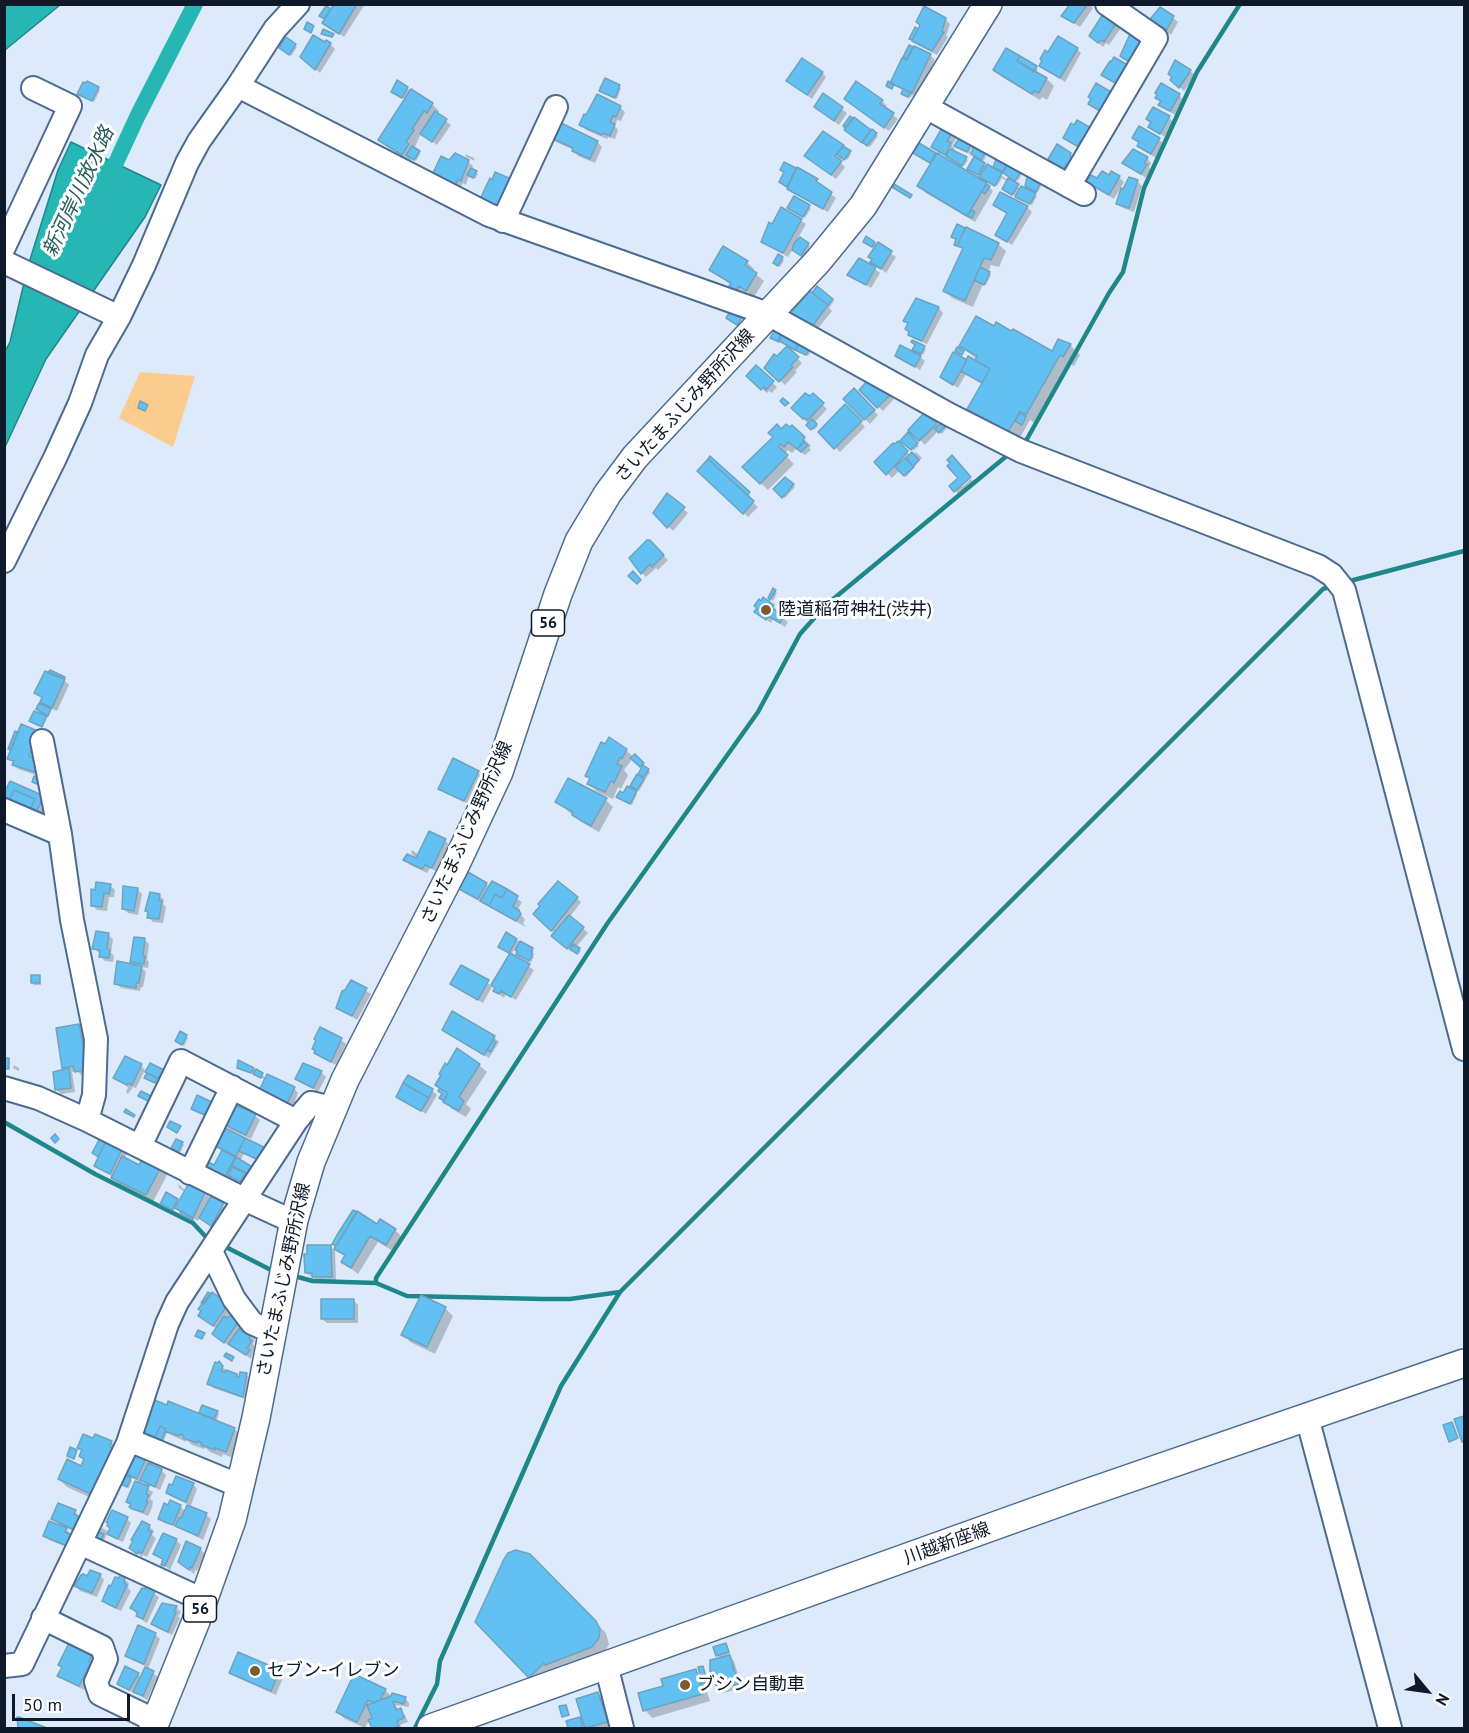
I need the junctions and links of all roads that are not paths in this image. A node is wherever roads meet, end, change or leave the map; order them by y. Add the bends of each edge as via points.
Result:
1 (298, 4) edge
2 (988, 4) edge
3 (1107, 4) edge
4 (238, 87) junction
5 (33, 88) dead end
6 (924, 106) junction
7 (556, 107) dead end
8 (503, 221) junction
9 (4, 247) edge
10 (4, 262) edge
11 (112, 314) junction
12 (768, 314) junction
13 (7, 544) edge
14 (42, 741) dead end
15 (4, 810) edge
16 (60, 834) junction
17 (1464, 1049) edge
18 (4, 1088) edge
19 (232, 1088) junction
20 (332, 1108) junction
21 (87, 1120) junction
22 (296, 1121) junction
23 (140, 1146) junction
24 (190, 1173) junction
25 (244, 1199) junction
26 (294, 1220) junction
27 (211, 1251) junction
28 (272, 1332) junction
29 (1464, 1363) edge
30 (1307, 1417) junction
31 (129, 1440) junction
32 (240, 1486) junction
33 (80, 1543) junction
34 (203, 1600) junction
35 (43, 1618) junction
36 (606, 1665) junction
37 (4, 1666) edge
38 (154, 1725) edge
39 (431, 1728) edge
40 (622, 1728) edge
41 (1390, 1728) edge

1 - 4 street via 275,29
2 - 6 main road, さいたまふじみ野所沢線 / 56
3 - 6 street via 1156,38 1076,190
4 - 8 street
4 - 11 street via 199,141 144,265
5 - 9 street via 70,106
6 - 12 main road, さいたまふじみ野所沢線 / 56 via 863,206
7 - 8 street
8 - 12 street
10 - 11 street
11 - 13 street via 56,458
12 - 17 street via 1021,451 1318,566 1332,575 1346,596
12 - 20 main road, さいたまふじみ野所沢線 / 56 via 635,457 579,541 499,772
14 - 16 street
15 - 16 street
16 - 21 street via 72,920 96,1039 94,1095
18 - 21 street
19 - 22 street
19 - 23 street via 181,1061
19 - 24 street
20 - 22 street via 311,1103
20 - 26 main road, さいたまふじみ野所沢線 / 56
21 - 23 street
22 - 25 street
23 - 24 street
24 - 25 street
25 - 26 street
25 - 27 street
26 - 28 main road, さいたまふじみ野所沢線 / 56
27 - 28 street via 234,1299 252,1323
27 - 31 street via 167,1324
28 - 32 main road, さいたまふじみ野所沢線 / 56
29 - 30 main road, 川越新座線
30 - 36 main road, 川越新座線
30 - 41 street
31 - 32 street
31 - 33 street
32 - 34 main road, さいたまふじみ野所沢線 / 56
33 - 34 street
33 - 35 street
34 - 38 main road, さいたまふじみ野所沢線 / 56
35 - 37 street via 22,1664
35 - 38 street via 102,1647 106,1659 96,1682 100,1695
36 - 39 main road, 川越新座線
36 - 40 street

